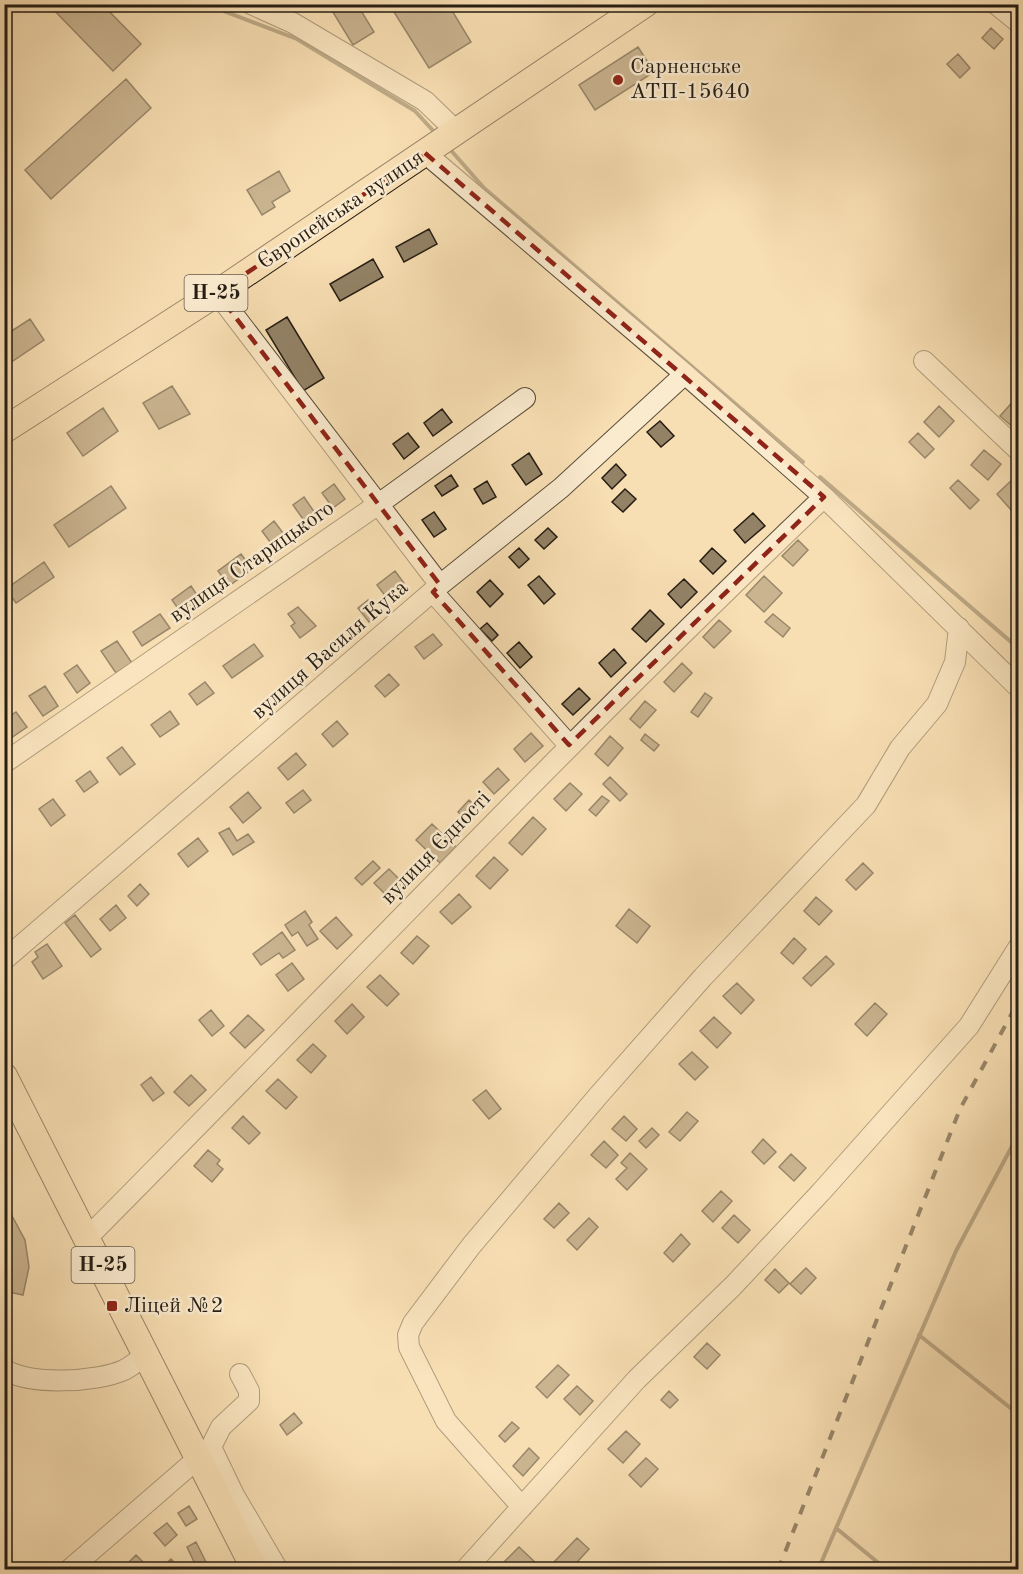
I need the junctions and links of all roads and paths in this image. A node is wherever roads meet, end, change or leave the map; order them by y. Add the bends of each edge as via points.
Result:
1 (251, 4) edge
2 (645, 4) edge
3 (996, 4) edge
4 (1018, 22) edge
5 (441, 143) junction
6 (217, 292) junction
7 (924, 361) dead end
8 (685, 374) junction
9 (525, 398) dead end
10 (4, 430) edge
11 (1018, 450) edge
12 (824, 497) junction
13 (380, 503) junction
14 (437, 589) junction
15 (958, 628) junction
16 (1018, 687) edge
17 (569, 745) junction
18 (4, 763) edge
19 (1018, 948) edge
20 (4, 960) edge
21 (5, 1077) edge
22 (88, 1237) junction
23 (148, 1354) junction
24 (4, 1369) edge
25 (240, 1374) dead end
26 (206, 1452) junction
27 (522, 1507) junction
28 (69, 1569) edge
29 (255, 1569) edge
30 (278, 1569) edge
31 (465, 1569) edge

1 - 5 street via 293,23 425,101
2 - 5 main road, Європейська вулиця / Н-25
3 - 4 street
5 - 6 main road, Європейська вулиця / Н-25
5 - 8 street
6 - 10 main road, Європейська вулиця / Н-25
6 - 13 street
7 - 11 street
8 - 12 street
8 - 14 street, вулиця Василя Кука via 561,488
9 - 13 street, вулиця Старицького
12 - 15 street
12 - 17 street, вулиця Єдності
13 - 14 street
13 - 18 street, вулиця Старицького
14 - 17 street
14 - 20 street, вулиця Василя Кука
15 - 16 street
15 - 27 street via 955,662 937,704 900,748 866,806 703,977 598,1096 471,1246 413,1323 409,1347 446,1421
17 - 22 street, вулиця Єдності
19 - 27 street via 969,1026 821,1192 637,1379
21 - 22 main road, Н-25
22 - 23 main road, Н-25
23 - 24 street via 124,1370 82,1380 25,1377
23 - 26 main road, Н-25
25 - 26 street via 249,1391 249,1401 221,1427
26 - 28 street
26 - 29 main road, Н-25
26 - 30 street
27 - 31 street

